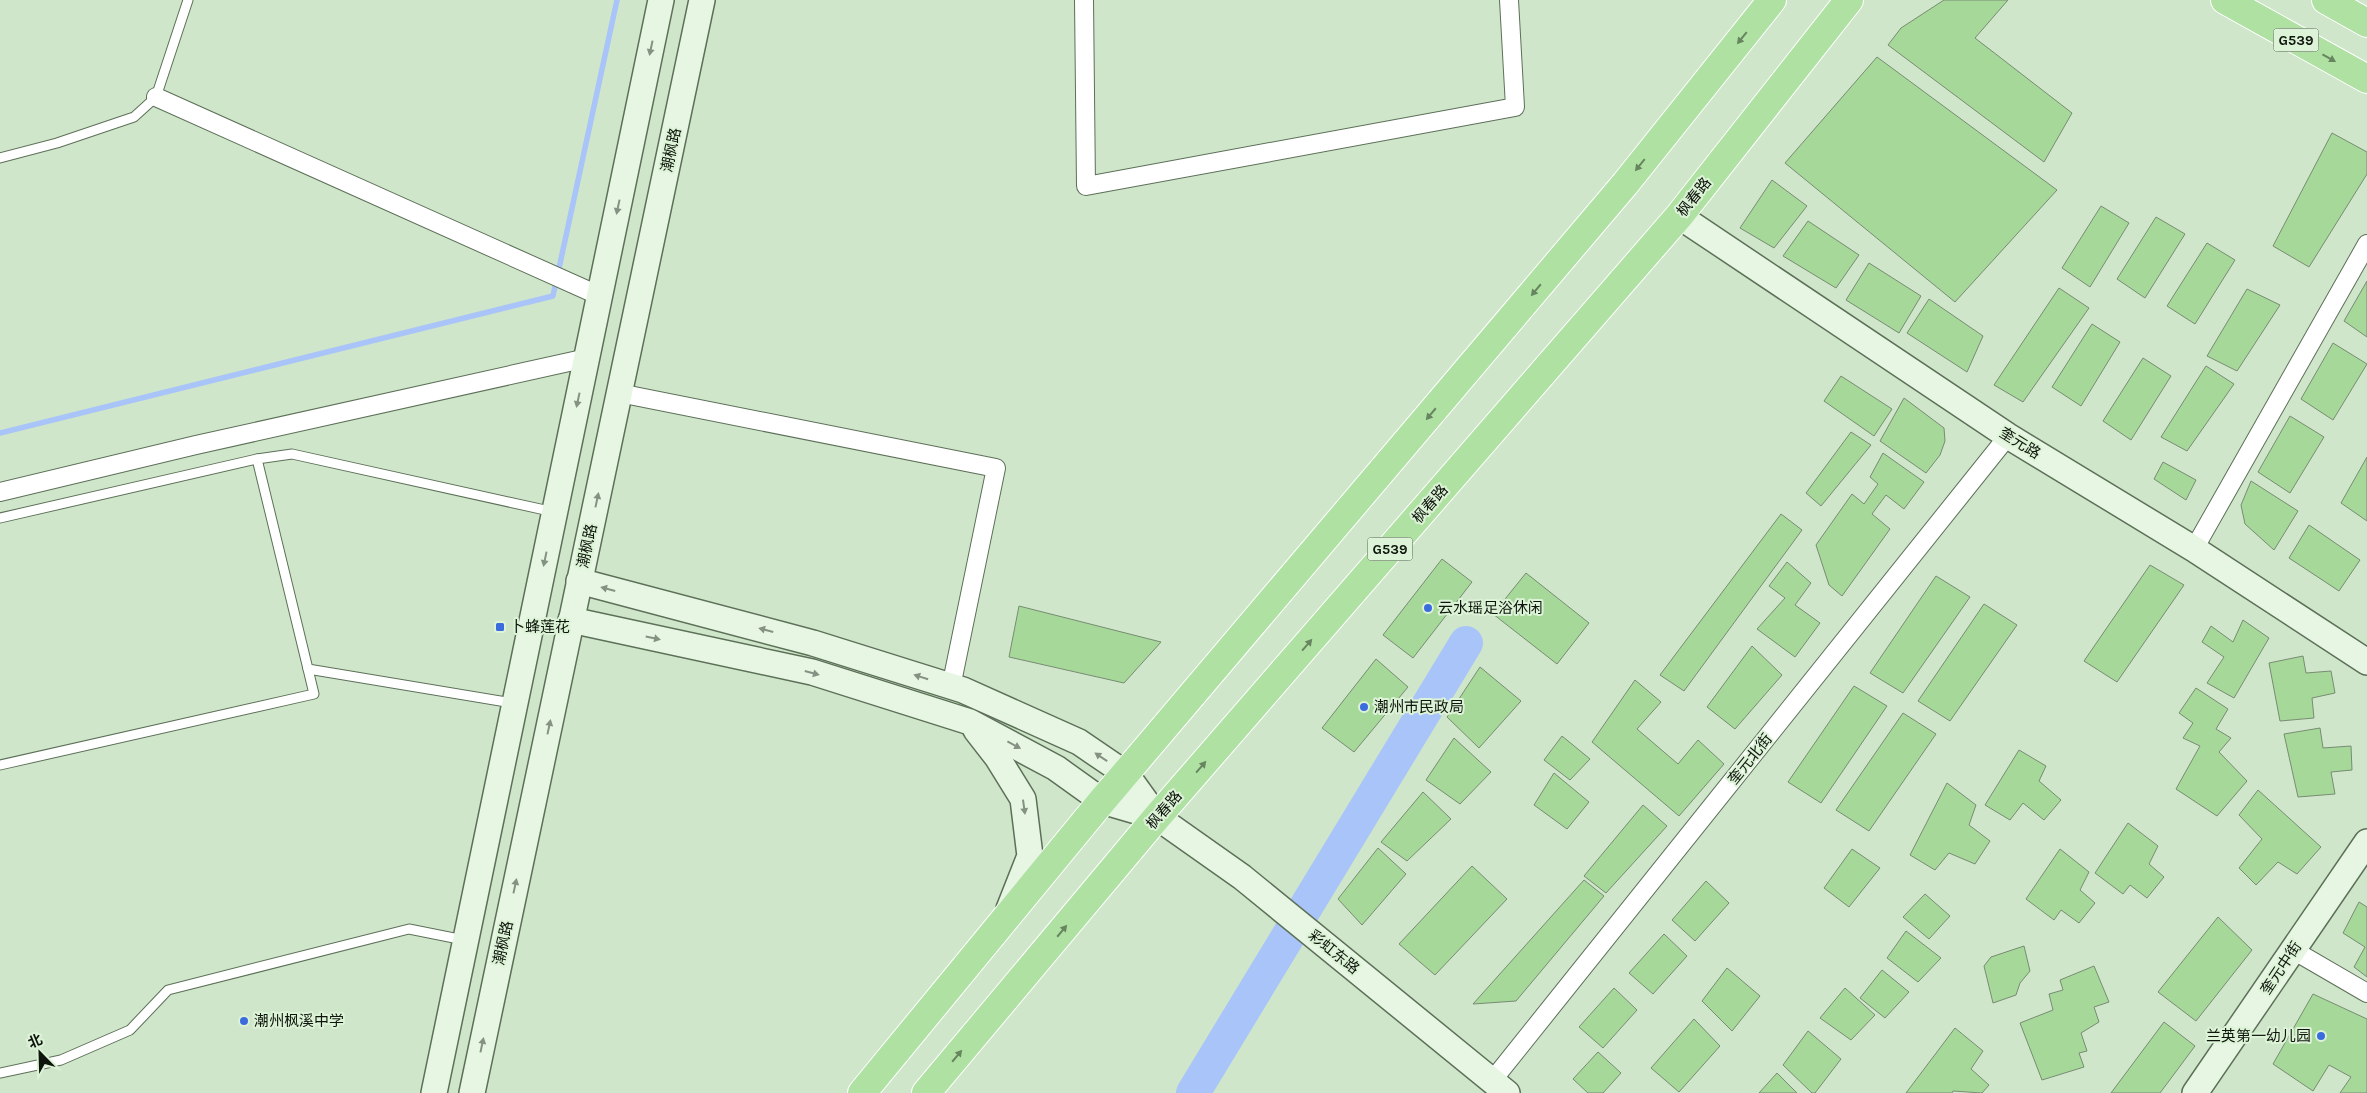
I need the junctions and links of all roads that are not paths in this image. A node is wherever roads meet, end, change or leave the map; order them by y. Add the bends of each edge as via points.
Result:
1 (188, 0) edge
2 (661, 0) edge
3 (702, 0) edge
4 (1084, 0) edge
5 (1508, 0) edge
6 (1772, 0) edge
7 (1849, 0) edge
8 (2225, 0) edge
9 (2326, 0) edge
10 (2367, 23) edge
11 (2367, 79) edge
12 (156, 98) junction
13 (0, 158) edge
14 (1679, 216) junction
15 (2367, 244) edge
16 (600, 296) junction
17 (587, 358) junction
18 (619, 393) junction
19 (2008, 436) junction
20 (257, 459) junction
21 (0, 492) edge
22 (555, 512) junction
23 (0, 518) edge
24 (2194, 549) junction
25 (580, 581) junction
26 (572, 620) junction
27 (2367, 662) edge
28 (308, 669) junction
29 (951, 686) junction
30 (515, 703) junction
31 (970, 722) junction
32 (0, 765) edge
33 (1126, 774) junction
34 (1102, 801) junction
35 (1157, 818) junction
36 (2367, 842) edge
37 (1006, 917) junction
38 (466, 940) junction
39 (2293, 950) junction
40 (2367, 993) edge
41 (0, 1073) edge
42 (1493, 1089) edge
43 (434, 1093) edge
44 (472, 1093) edge
45 (862, 1093) edge
46 (926, 1093) edge
47 (2195, 1093) edge

1 - 12 lane
2 -> 16 main road
3 - 18 main road, 潮枫路
4 - 5 street via 1086,186 1515,107
6 -> 33 highway via 1625,184
7 - 14 highway, 枫春路 / G539
8 -> 11 highway, G539
9 - 10 highway
12 - 13 lane via 134,117
12 - 16 street
14 - 19 main road, 奎元路
35 -> 14 highway, 枫春路 / G539
15 - 24 street
16 - 17 main road
17 - 21 street
17 -> 22 main road
25 -> 18 main road, 潮枫路
18 - 29 street via 996,468
19 - 24 main road, 奎元路
19 - 42 street, 奎元北街
20 - 22 lane via 292,454
20 - 23 lane
20 - 28 lane
22 -> 30 main road
24 - 27 main road, 奎元路
25 - 26 main road, 潮枫路
29 -> 25 main road via 813,643
26 -> 31 main road via 812,672
44 -> 26 main road, 潮枫路
28 - 30 lane
28 - 32 lane via 314,694
33 -> 29 main road via 1080,742
30 - 38 main road
31 -> 34 main road via 1056,768
31 -> 37 main road via 998,757 1023,799 1030,856
33 - 34 highway
33 - 35 main road
34 - 35 main road
34 - 37 highway
35 - 42 main road, 彩虹东路 via 1242,878 1352,967
46 -> 35 highway, 枫春路 / G539
36 - 39 main road, 奎元中街
37 - 45 highway
38 - 41 lane via 409,929 168,990 130,1030 61,1060
38 - 43 main road
39 - 40 street
39 - 47 main road, 奎元中街

